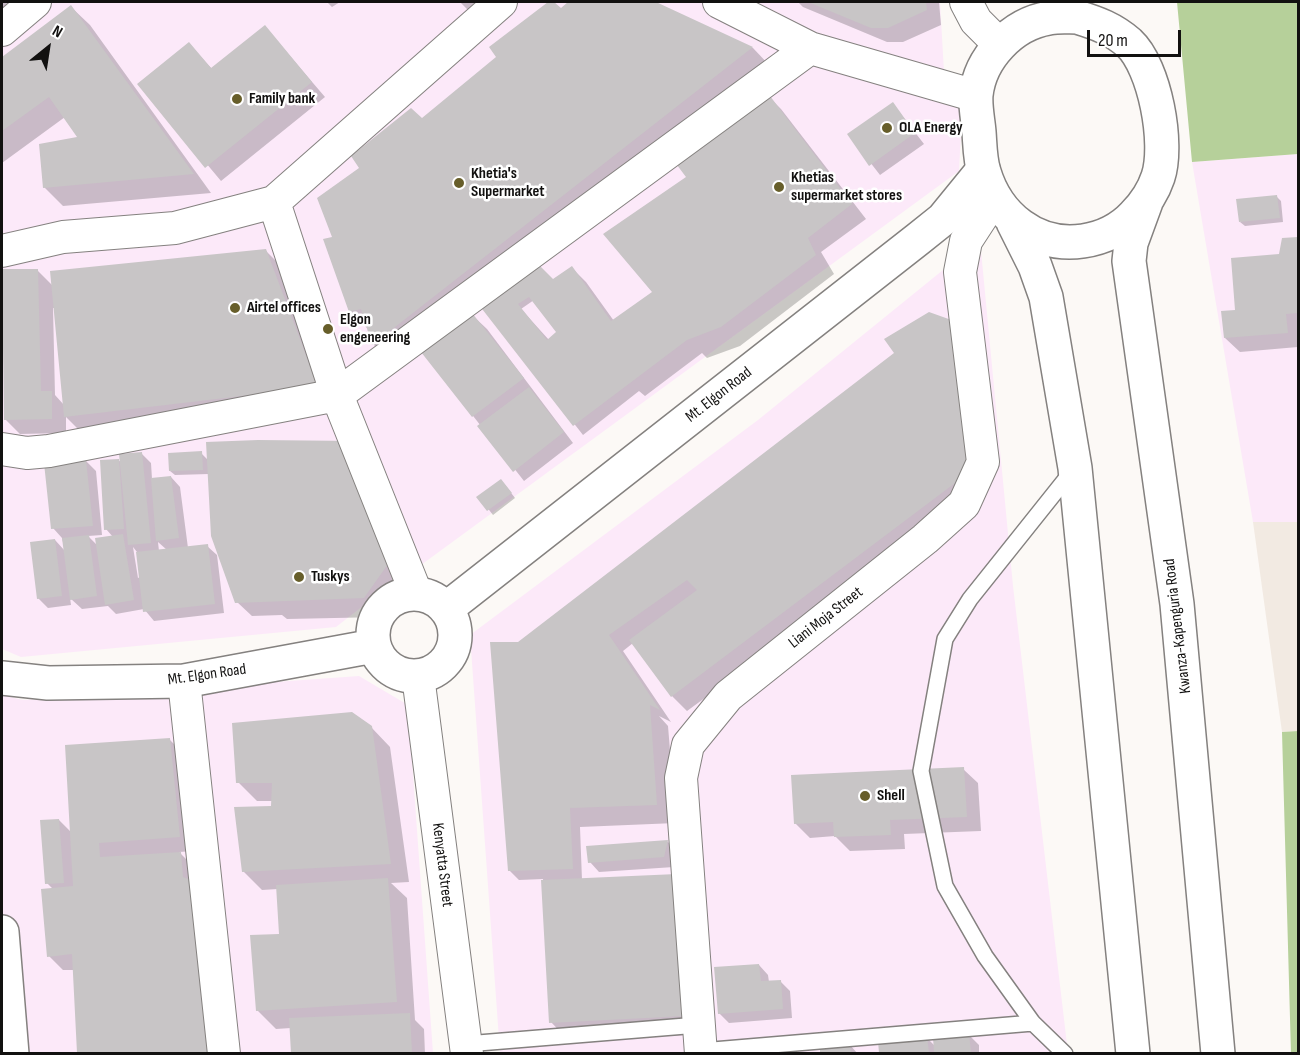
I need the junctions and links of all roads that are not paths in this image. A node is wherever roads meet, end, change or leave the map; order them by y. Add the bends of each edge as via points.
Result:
1 (35, 2) edge
2 (501, 2) edge
3 (719, 2) edge
4 (966, 2) edge
5 (1119, 2) edge
6 (1018, 24) edge
7 (2, 30) edge
8 (1130, 44) junction
9 (810, 48) junction
10 (976, 96) junction
11 (997, 197) junction
12 (274, 202) junction
13 (1146, 202) junction
14 (2, 251) edge
15 (337, 395) junction
16 (2, 449) edge
17 (1075, 468) junction
18 (416, 593) junction
19 (446, 609) junction
20 (374, 646) junction
21 (418, 676) junction
22 (2, 678) edge
23 (184, 681) junction
24 (2, 932) edge
25 (1033, 1023) junction
26 (700, 1043) edge
27 (466, 1048) edge
28 (12, 1053) edge
29 (224, 1053) edge
30 (1065, 1053) edge
31 (1133, 1053) edge
32 (1218, 1053) edge

1 - 7 street
2 - 12 street
3 - 9 street
4 - 6 street via 976,21
5 - 8 main road
6 - 8 main road via 1077,17 1106,26
6 - 10 main road via 984,68
8 - 13 main road via 1148,69 1161,145 1159,175
9 - 10 street
9 - 15 street
10 - 11 main road
11 - 13 main road via 1040,237 1070,243 1099,238 1117,229
11 - 17 main road via 1035,266 1046,297
11 - 19 main road, Mt. Elgon Road via 942,219
11 - 26 street, Liani Moja Street via 966,241 960,272 983,462 973,489 964,504 925,539 728,696 688,745 681,778
12 - 14 street via 175,228 63,237
12 - 15 street
13 - 32 main road, Kwanza-Kapenguria Road via 1131,243 1129,261 1177,604
15 - 16 street via 49,451
15 - 18 street
17 - 25 lane via 970,599 945,639 921,771 945,886 985,956
17 - 31 main road
18 - 19 main road via 433,598
18 - 20 main road via 382,607 373,626
19 - 21 main road via 454,630 452,651 438,668
20 - 21 main road via 395,671
20 - 23 main road, Mt. Elgon Road
21 - 27 street, Kenyatta Street
22 - 23 main road, Mt. Elgon Road via 48,682
23 - 29 street
24 - 28 main road
25 - 26 lane
25 - 30 lane
26 - 27 lane

